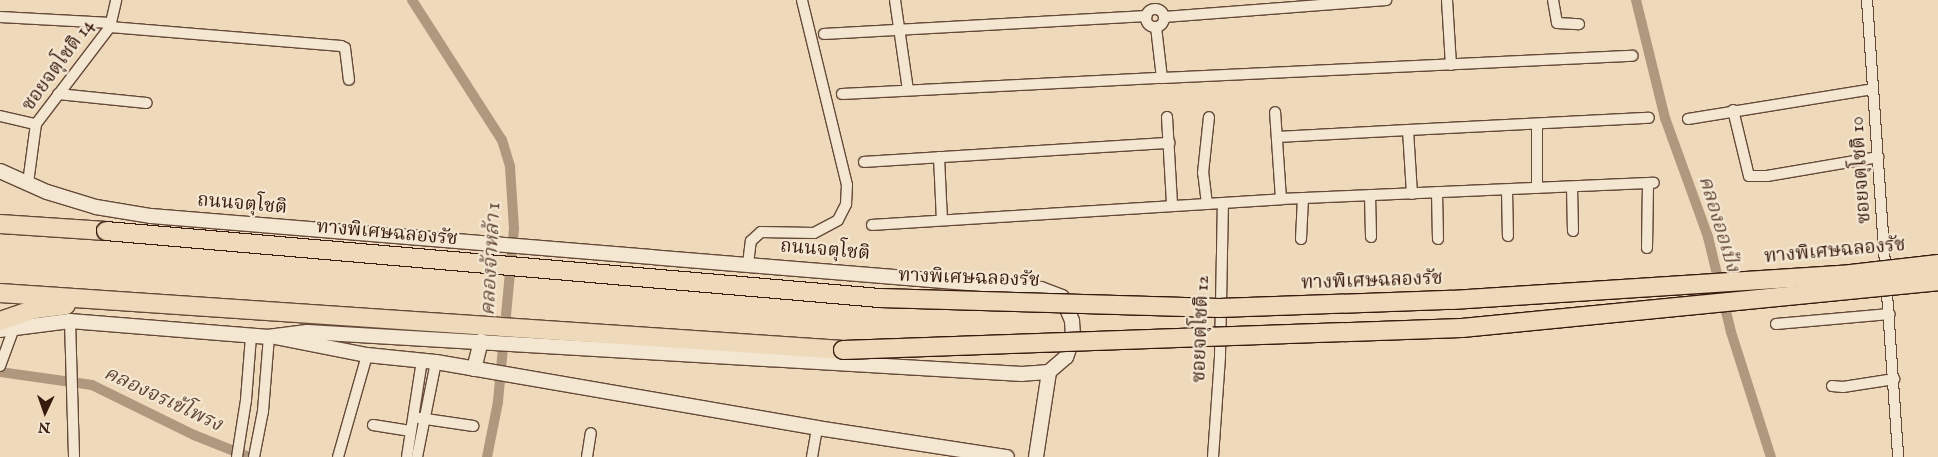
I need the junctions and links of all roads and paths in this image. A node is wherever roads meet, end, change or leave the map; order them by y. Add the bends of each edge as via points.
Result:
1 (116, 0) edge
2 (802, 0) edge
3 (894, 0) edge
4 (1386, 0) edge
5 (1447, 0) edge
6 (1553, 0) edge
7 (1867, 0) edge
8 (1331, 2) edge
9 (1151, 8) edge
10 (0, 17) edge
11 (1164, 17) junction
12 (1578, 24) dead end
13 (110, 25) junction
14 (1156, 27) junction
15 (900, 30) junction
16 (824, 34) dead end
17 (1632, 56) dead end
18 (1451, 65) junction
19 (1162, 78) junction
20 (349, 80) dead end
21 (1873, 89) junction
22 (908, 90) junction
23 (58, 94) junction
24 (842, 94) dead end
25 (146, 103) dead end
26 (1732, 110) junction
27 (1275, 112) dead end
28 (0, 116) edge
29 (1167, 117) dead end
30 (1209, 117) dead end
31 (1649, 118) dead end
32 (1688, 119) dead end
33 (36, 124) junction
34 (1537, 124) junction
35 (1408, 130) junction
36 (1277, 137) junction
37 (1169, 142) junction
38 (939, 157) junction
39 (1878, 157) junction
40 (864, 162) dead end
41 (0, 171) edge
42 (28, 183) junction
43 (1572, 187) junction
44 (1537, 188) junction
45 (1506, 190) junction
46 (1437, 192) junction
47 (1412, 194) junction
48 (1370, 195) junction
49 (1303, 198) junction
50 (1281, 199) junction
51 (1223, 202) junction
52 (1207, 204) junction
53 (1172, 205) junction
54 (942, 220) junction
55 (0, 224) edge
56 (872, 226) dead end
57 (1573, 231) dead end
58 (1508, 236) dead end
59 (1371, 237) dead end
60 (1301, 239) dead end
61 (1438, 239) dead end
62 (1647, 248) dead end
63 (748, 264) junction
64 (1938, 264) edge
65 (1938, 281) edge
66 (0, 293) edge
67 (98, 300) junction
68 (1890, 314) junction
69 (70, 320) junction
70 (1776, 324) dead end
71 (7, 325) edge
72 (0, 330) edge
73 (486, 335) junction
74 (528, 335) junction
75 (251, 336) junction
76 (271, 337) junction
77 (367, 355) junction
78 (429, 361) junction
79 (2, 362) edge
80 (481, 370) junction
81 (1048, 372) junction
82 (1894, 380) junction
83 (1832, 386) dead end
84 (413, 417) junction
85 (425, 419) junction
86 (373, 425) dead end
87 (473, 426) dead end
88 (817, 428) junction
89 (411, 430) junction
90 (591, 433) dead end
91 (74, 457) edge
92 (237, 457) edge
93 (254, 457) edge
94 (338, 457) edge
95 (407, 457) edge
96 (417, 457) edge
97 (587, 457) edge
98 (812, 457) edge
99 (1007, 457) edge
100 (1036, 457) edge
101 (1213, 457) edge
102 (1898, 457) edge

1 - 13 street, ซอยจตุโชติ 14
2 - 63 street via 847,185 846,204 838,220 821,231 806,234 761,232 751,241
3 - 15 street
4 - 8 street
5 - 18 street
6 - 12 street via 1557,23
7 - 21 street, ซอยจตุโชติ 10
8 - 11 street
9 - 11 street via 1160,11
9 - 14 street via 1149,25
9 - 15 street
10 - 13 street
11 - 14 street via 1162,24
13 - 20 street via 341,46 345,48
13 - 23 street, ซอยจตุโชติ 14
14 - 19 street
15 - 16 street
15 - 22 street
17 - 18 street
18 - 19 street
19 - 22 street
21 - 26 street
21 - 39 street, ซอยจตุโชติ 10
22 - 24 street
23 - 25 street
23 - 33 street, ซอยจตุโชติ 14
26 - 32 street
26 - 39 street via 1749,176 1767,176
27 - 36 street
28 - 33 street
29 - 37 street
30 - 52 street via 1203,173
31 - 34 street
33 - 42 street, ซอยจตุโชติ 14
34 - 35 street
34 - 44 street
35 - 36 street
35 - 47 street
36 - 50 street
37 - 38 street
37 - 53 street
38 - 40 street
38 - 54 street
39 - 68 street, ซอยจตุโชติ 10
41 - 42 street, ถนนจตุโชติ
42 - 63 street, ถนนจตุโชติ via 96,207 151,216
43 - 44 street
43 - 57 street
43 - 62 street via 1651,183
44 - 45 street
45 - 46 street
45 - 58 street
46 - 47 street
46 - 61 street
47 - 48 street
48 - 49 street
48 - 59 street
49 - 50 street
49 - 60 street
50 - 51 street
51 - 52 street
51 - 101 street, ซอยจตุโชติ 12 via 1220,356
52 - 53 street
53 - 54 street
54 - 56 street
55 - 64 highway, ทางพิเศษฉลองรัช, bridge via 880,298 1219,308 1452,300 1842,275
63 - 81 street, ถนนจตุโชติ via 1042,289 1062,297 1072,321 1073,337 1066,357
65 - 74 highway, ทางพิเศษฉลองรัช, bridge via 1462,328 876,350 627,334
66 - 67 highway, ทางพิเศษฉลองรัช
67 - 71 highway via 36,309
67 - 73 highway, ทางพิเศษฉลองรัช
68 - 70 street
68 - 82 street, ซอยจตุโชติ 10
69 - 71 street
69 - 75 street
69 - 91 street
71 - 72 street
71 - 79 street
73 - 74 highway, ทางพิเศษฉลองรัช
73 - 76 street via 307,332
73 - 80 street
74 - 81 street via 1022,374
75 - 76 street
75 - 92 street
76 - 77 street
76 - 93 street
77 - 78 street
77 - 94 street
78 - 80 street
78 - 84 street
78 - 85 street
80 - 88 street
81 - 100 street
82 - 83 street
82 - 102 street, ซอยจตุโชติ 10
84 - 85 street
84 - 89 street
85 - 87 street
85 - 96 street
86 - 89 street
88 - 98 street
88 - 99 street
89 - 95 street
90 - 97 street

